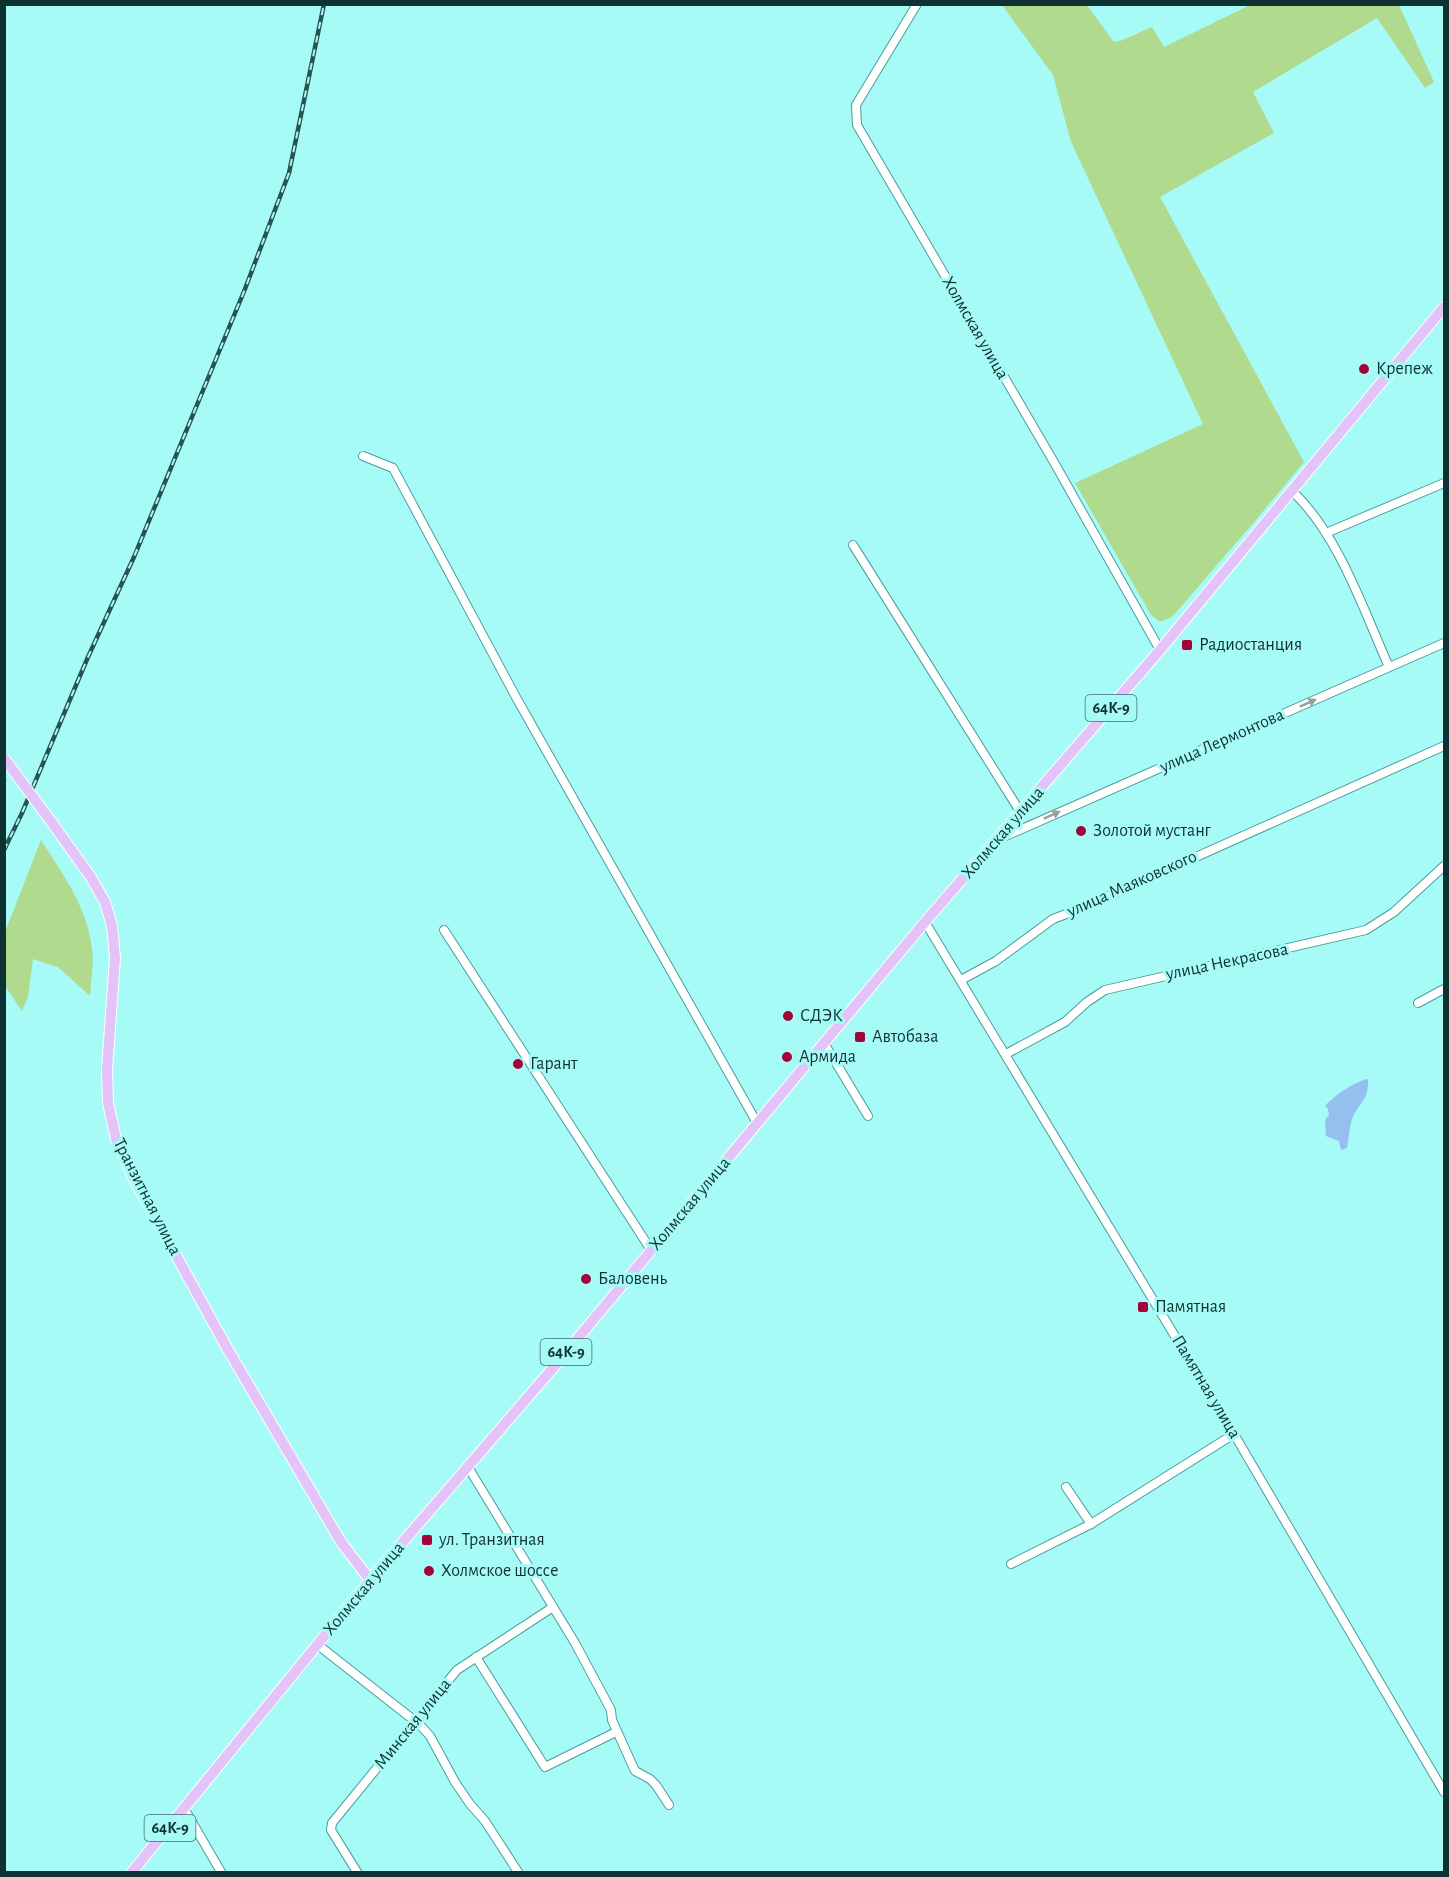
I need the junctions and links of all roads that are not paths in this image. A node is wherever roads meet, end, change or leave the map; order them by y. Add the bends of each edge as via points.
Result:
1 (917, 4) edge
2 (1444, 307) edge
3 (363, 456) dead end
4 (1444, 483) edge
5 (1292, 492) junction
6 (1326, 532) junction
7 (853, 545) dead end
8 (1444, 643) edge
9 (1160, 650) junction
10 (1389, 667) junction
11 (1444, 746) edge
12 (4, 758) edge
13 (1021, 813) junction
14 (999, 839) junction
15 (1444, 866) edge
16 (925, 922) junction
17 (444, 930) dead end
18 (961, 980) junction
19 (1444, 988) edge
20 (1418, 1003) dead end
21 (824, 1043) junction
22 (1006, 1054) junction
23 (868, 1116) dead end
24 (757, 1123) junction
25 (651, 1250) junction
26 (1234, 1434) junction
27 (468, 1467) junction
28 (1066, 1487) dead end
29 (1091, 1524) junction
30 (1011, 1564) dead end
31 (370, 1580) junction
32 (554, 1607) junction
33 (318, 1645) junction
34 (476, 1658) junction
35 (415, 1721) junction
36 (616, 1732) junction
37 (1444, 1792) edge
38 (669, 1805) dead end
39 (185, 1810) junction
40 (132, 1872) edge
41 (221, 1872) edge
42 (357, 1872) edge
43 (518, 1872) edge

1 - 9 street, Холмская улица via 856,105 857,125
2 - 5 main road, Холмская улица / 64К-9
3 - 24 street via 393,468 517,699
4 - 6 street
5 - 6 street
5 - 9 main road, Холмская улица / 64К-9
6 - 10 street
7 - 13 street
8 - 10 street, улица Лермонтова
9 - 13 main road, Холмская улица / 64К-9
14 -> 10 street, улица Лермонтова
11 - 18 street, улица Маяковского via 1053,918 996,961
12 - 31 main road, Транзитная улица, bridge via 105,902 115,958 107,1069 108,1103 116,1139 226,1348 341,1542
13 - 14 main road, Холмская улица / 64К-9
14 - 16 main road, Холмская улица / 64К-9
15 - 22 street, улица Некрасова via 1394,912 1366,930 1105,990 1065,1022
16 - 18 street, Памятная улица
16 - 21 main road, Холмская улица / 64К-9
17 - 25 street
18 - 22 street, Памятная улица
19 - 20 street
21 - 23 street
21 - 24 main road, Холмская улица / 64К-9
22 - 26 street, Памятная улица
24 - 25 main road, Холмская улица / 64К-9
25 - 27 main road, Холмская улица / 64К-9
26 - 29 street
26 - 37 street, Памятная улица
27 - 31 main road, Холмская улица / 64К-9
27 - 32 street
28 - 29 street
29 - 30 street
31 - 33 main road, Холмская улица / 64К-9
32 - 34 street, Минская улица
32 - 36 street via 611,1710
33 - 35 street
33 - 39 main road, Холмская улица / 64К-9
34 - 35 street, Минская улица via 457,1670
34 - 36 street via 545,1767
35 - 42 street, Минская улица via 332,1823 331,1830
35 - 43 street via 430,1736 455,1782 486,1821
36 - 38 street via 634,1771 650,1779
39 - 40 main road, Холмская улица / 64К-9
39 - 41 street

